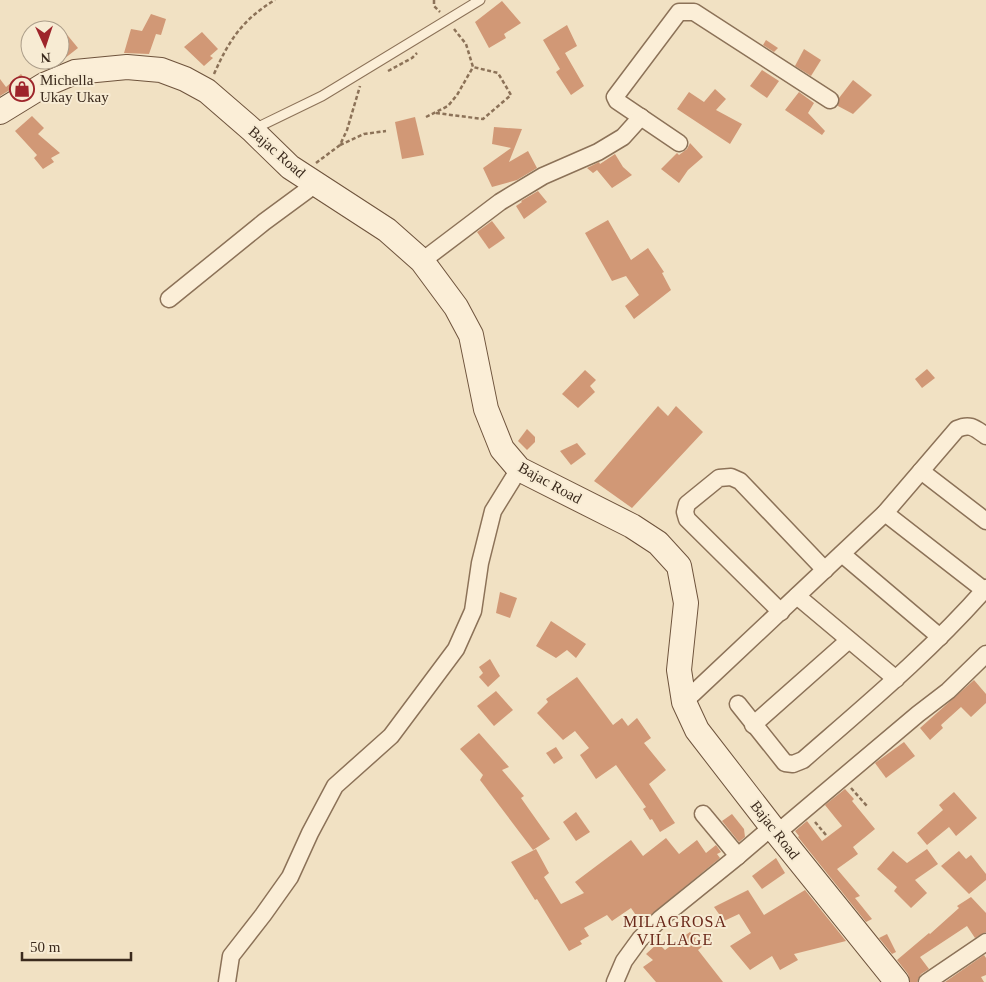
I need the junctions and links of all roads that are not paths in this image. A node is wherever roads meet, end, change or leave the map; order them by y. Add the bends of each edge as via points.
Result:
1 (480, 0) edge
2 (830, 100) dead end
3 (0, 112) edge
4 (641, 117) junction
5 (252, 130) junction
6 (679, 143) dead end
7 (308, 179) junction
8 (422, 261) junction
9 (169, 299) dead end
10 (986, 436) edge
11 (518, 469) junction
12 (921, 471) junction
13 (885, 514) junction
14 (986, 521) edge
15 (842, 554) junction
16 (825, 570) junction
17 (985, 589) edge
18 (797, 596) junction
19 (781, 612) junction
20 (940, 636) junction
21 (849, 640) junction
22 (986, 654) edge
23 (896, 679) junction
24 (684, 702) junction
25 (738, 704) dead end
26 (753, 725) junction
27 (703, 814) dead end
28 (774, 830) junction
29 (738, 856) junction
30 (986, 942) edge
31 (227, 982) edge
32 (615, 982) edge
33 (897, 982) edge
34 (927, 982) edge

1 - 5 lane via 322,96
2 - 4 street via 694,12 686,11 679,12 615,97
3 - 5 street, Bajac Road via 44,85 75,72 127,67 162,70 185,79 207,92
4 - 6 street
4 - 8 street via 623,137 598,152 543,176 500,202
5 - 7 street, Bajac Road via 290,167
7 - 8 street, Bajac Road via 386,230
7 - 9 street via 264,222
8 - 11 street, Bajac Road via 456,307 471,335 486,409 502,449
10 - 12 street via 972,426 957,429
11 - 24 street, Bajac Road via 632,526 658,543 678,566 686,603 679,670
11 - 31 street via 493,511 480,563 473,611 456,649 391,736 335,786 290,877 232,956
12 - 13 street
12 - 14 street
13 - 15 street
13 - 17 street
15 - 16 street
15 - 20 street
16 - 18 street
16 - 19 street via 740,481 719,478 687,504 687,519
17 - 20 street
18 - 19 street
18 - 21 street
19 - 24 street
20 - 23 street
21 - 23 street
21 - 26 street
22 - 28 street via 948,691
23 - 26 street via 803,760 793,764 785,763
24 - 28 street, Bajac Road via 697,730
25 - 26 street
27 - 29 street
28 - 29 street
28 - 33 street, Bajac Road
29 - 32 street via 640,939 624,961
30 - 34 street

